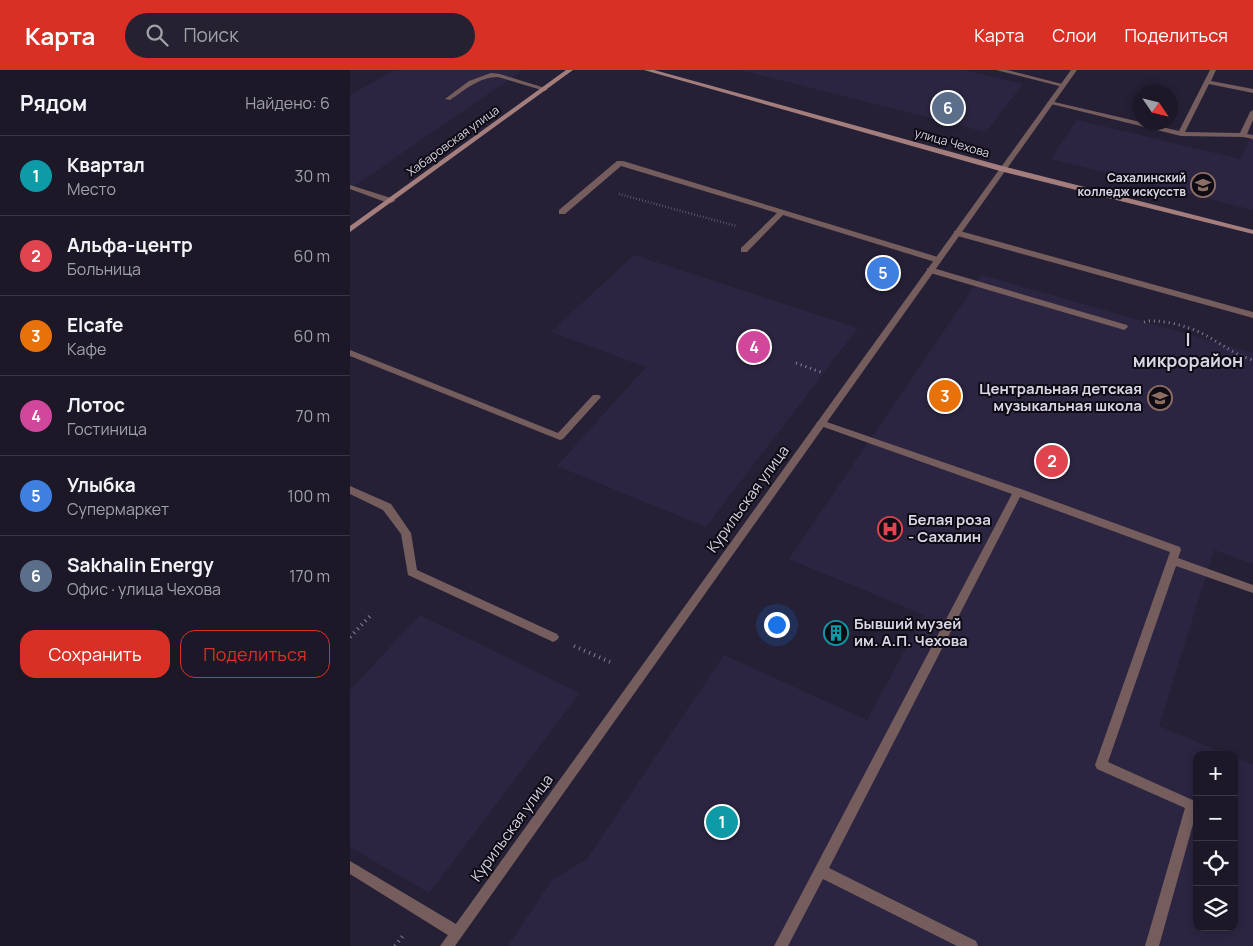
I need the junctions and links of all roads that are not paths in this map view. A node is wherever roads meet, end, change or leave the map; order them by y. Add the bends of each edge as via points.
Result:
1 (570, 70) edge
2 (647, 70) edge
3 (1000, 70) edge
4 (1074, 70) edge
5 (1214, 70) edge
6 (1208, 82) junction
7 (1063, 85) junction
8 (545, 89) junction
9 (1253, 92) edge
10 (448, 99) dead end
11 (1050, 103) junction
12 (1253, 112) edge
13 (1181, 134) junction
14 (1243, 135) junction
15 (1253, 137) edge
16 (1003, 169) junction
17 (350, 187) edge
18 (391, 201) junction
19 (562, 212) dead end
20 (782, 212) junction
21 (350, 230) edge
22 (1253, 232) edge
23 (957, 233) junction
24 (744, 250) dead end
25 (938, 260) junction
26 (930, 270) junction
27 (1253, 315) edge
28 (1124, 327) road end
29 (350, 353) edge
30 (596, 397) dead end
31 (821, 423) junction
32 (350, 490) edge
33 (1018, 492) junction
34 (1172, 560) junction
35 (1253, 589) edge
36 (554, 637) road end
37 (350, 867) edge
38 (821, 871) junction
39 (456, 932) junction
40 (447, 946) edge
41 (781, 946) edge
42 (971, 946) edge
43 (1152, 946) edge

1 - 8 street, Хабаровская улица
2 - 16 street, улица Чехова
3 - 7 street
4 - 7 street, Курильская улица
5 - 6 street
6 - 9 street
6 - 13 street
7 - 11 street, Курильская улица
8 - 10 street via 490,74
8 - 18 street, Хабаровская улица
11 - 13 street
11 - 16 street, Курильская улица
12 - 14 street
13 - 14 street
14 - 15 street
16 - 22 street, улица Чехова
16 - 23 street, Курильская улица
17 - 18 street
18 - 21 street, Хабаровская улица
19 - 20 street via 620,163
20 - 24 street
20 - 25 street
23 - 25 street, Курильская улица
23 - 27 street
25 - 26 street, Курильская улица
26 - 28 street
26 - 31 street, Курильская улица
29 - 30 street via 560,437
31 - 33 street
31 - 39 street, Курильская улица
32 - 36 street via 387,507 406,533 412,572
33 - 34 street via 1176,550
33 - 38 street
34 - 35 street
34 - 43 street via 1101,766 1192,805
37 - 39 street
38 - 41 street
38 - 42 street
39 - 40 street, Курильская улица

